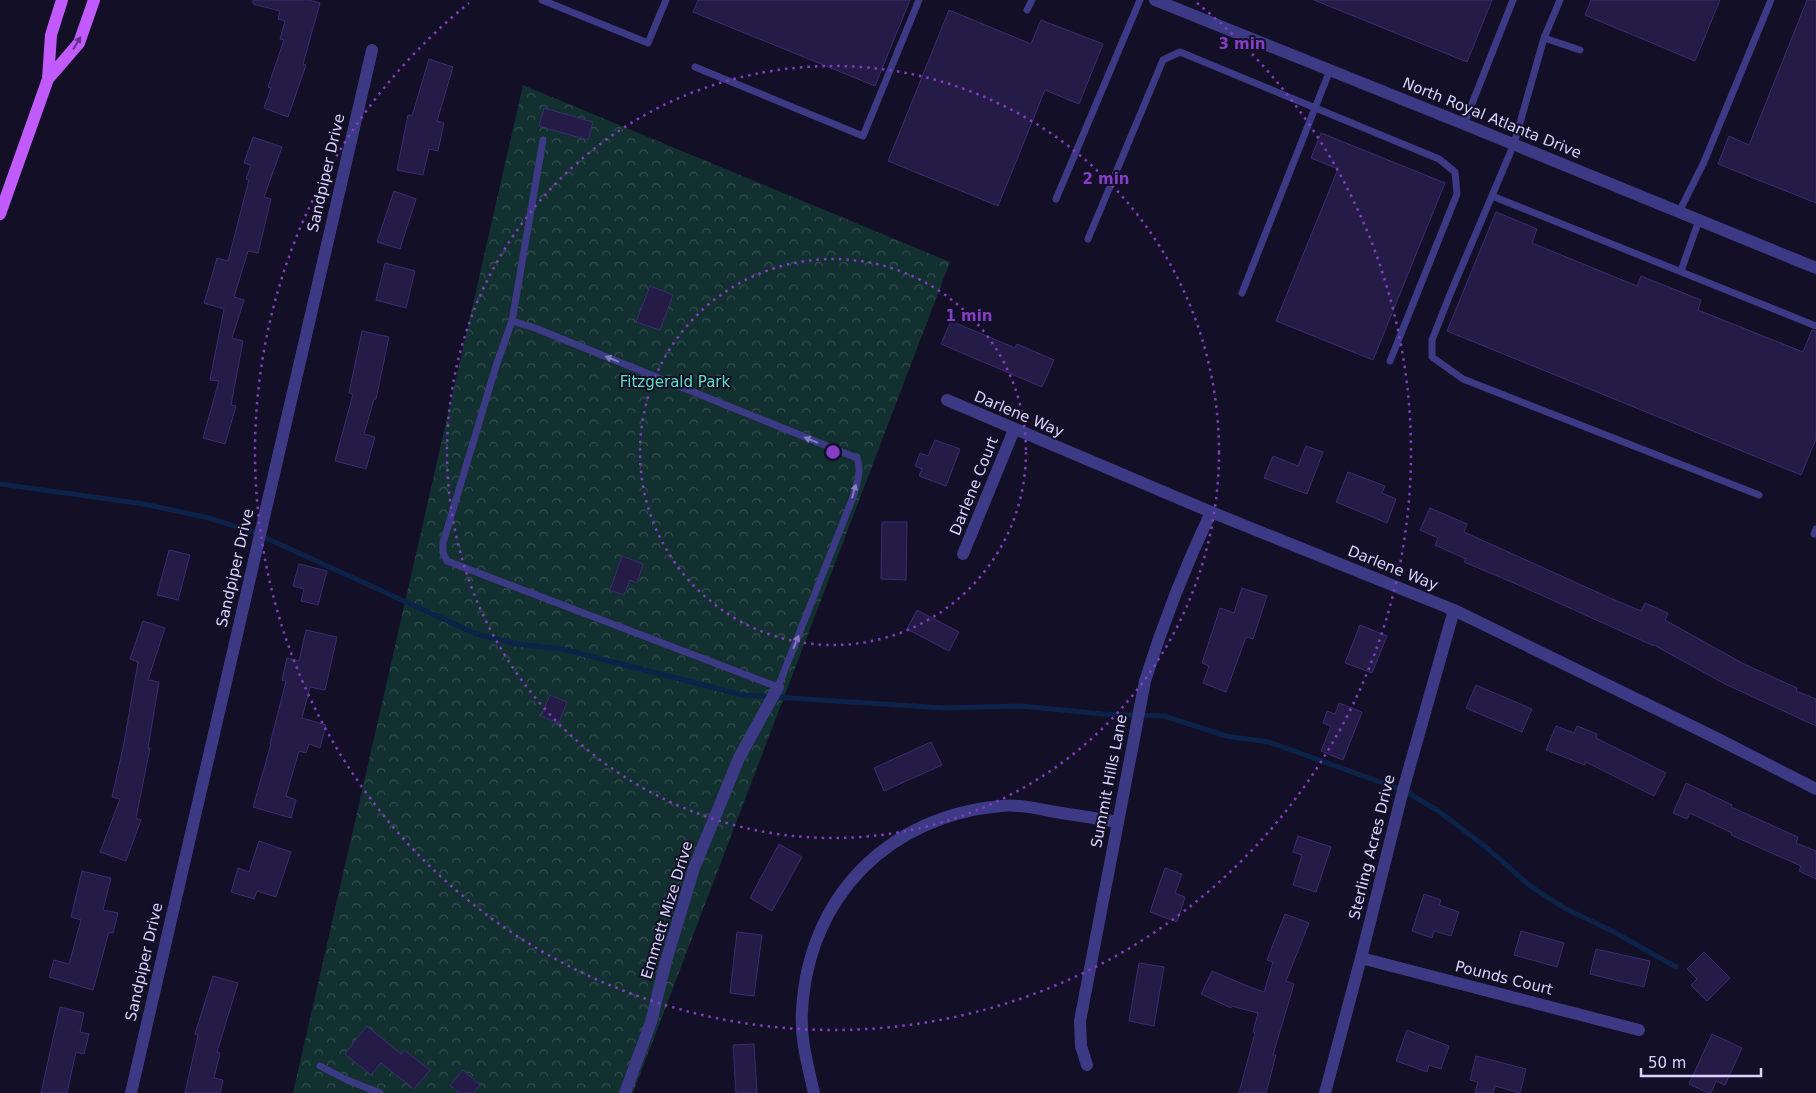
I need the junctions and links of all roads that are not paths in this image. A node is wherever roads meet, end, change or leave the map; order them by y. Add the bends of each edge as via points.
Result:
1 (62, 0) edge
2 (94, 0) edge
3 (542, 0) edge
4 (666, 0) edge
5 (919, 0) edge
6 (1032, 0) edge
7 (1140, 0) edge
8 (1155, 0) edge
9 (1513, 0) edge
10 (1560, 0) edge
11 (1771, 0) edge
12 (1027, 10) dead end
13 (1544, 38) junction
14 (372, 50) dead end
15 (1580, 50) dead end
16 (695, 67) dead end
17 (1330, 70) junction
18 (48, 79) junction
19 (1316, 107) junction
20 (1464, 124) junction
21 (543, 140) dead end
22 (1514, 144) junction
23 (1492, 196) junction
24 (1056, 199) dead end
25 (1679, 212) junction
26 (0, 214) edge
27 (1699, 220) junction
28 (1088, 239) dead end
29 (1816, 268) edge
30 (1681, 271) junction
31 (1242, 293) dead end
32 (512, 321) junction
33 (1816, 326) edge
34 (1390, 361) dead end
35 (947, 400) dead end
36 (1014, 430) junction
37 (1759, 495) dead end
38 (1211, 512) junction
39 (1816, 529) edge
40 (1816, 534) edge
41 (963, 554) dead end
42 (1454, 610) junction
43 (778, 687) junction
44 (1816, 789) edge
45 (1117, 822) junction
46 (1361, 958) junction
47 (1639, 1030) dead end
48 (1087, 1065) dead end
49 (320, 1066) dead end
50 (131, 1093) edge
51 (380, 1093) edge
52 (625, 1093) edge
53 (814, 1093) edge
54 (1325, 1093) edge

1 - 18 main road via 52,35
18 -> 2 main road via 79,42
3 - 4 lane via 648,43
5 - 16 lane via 864,136
6 - 12 lane
7 - 24 lane
8 - 17 street, North Royal Atlanta Drive
9 - 20 lane
10 - 13 lane
11 - 25 lane via 1704,162
13 - 15 lane
13 - 22 lane
14 - 50 street, Sandpiper Drive
17 - 19 lane
17 - 20 street, North Royal Atlanta Drive
18 - 26 main road
19 - 28 lane via 1180,52 1163,60
19 - 31 lane
19 - 34 lane via 1439,159 1455,172 1457,194
20 - 22 street, North Royal Atlanta Drive
21 - 32 lane
22 - 23 lane
22 - 25 street, North Royal Atlanta Drive
23 - 30 lane
23 - 37 lane via 1432,340 1432,357 1463,379
25 - 27 street, North Royal Atlanta Drive
27 - 29 street, North Royal Atlanta Drive
27 - 30 lane
30 - 33 lane
32 - 43 lane via 443,543 447,561
43 -> 32 lane via 853,497 860,472 857,458
35 - 36 street, Darlene Way
36 - 38 street, Darlene Way
36 - 41 street, Darlene Court
38 - 42 street, Darlene Way
38 - 45 street, Summit Hills Lane via 1188,561 1144,680
39 - 40 lane
42 - 44 street, Darlene Way
42 - 46 street, Sterling Acres Drive via 1402,790
43 - 52 street, Emmett Mize Drive via 739,758 694,868 651,1022
45 - 48 street, Summit Hills Lane via 1080,1021 1081,1046
45 - 53 street via 1003,805 930,822 873,857 847,885 827,914 806,977 802,1020 804,1053
46 - 47 street, Pounds Court
46 - 54 street, Sterling Acres Drive
49 - 51 lane

